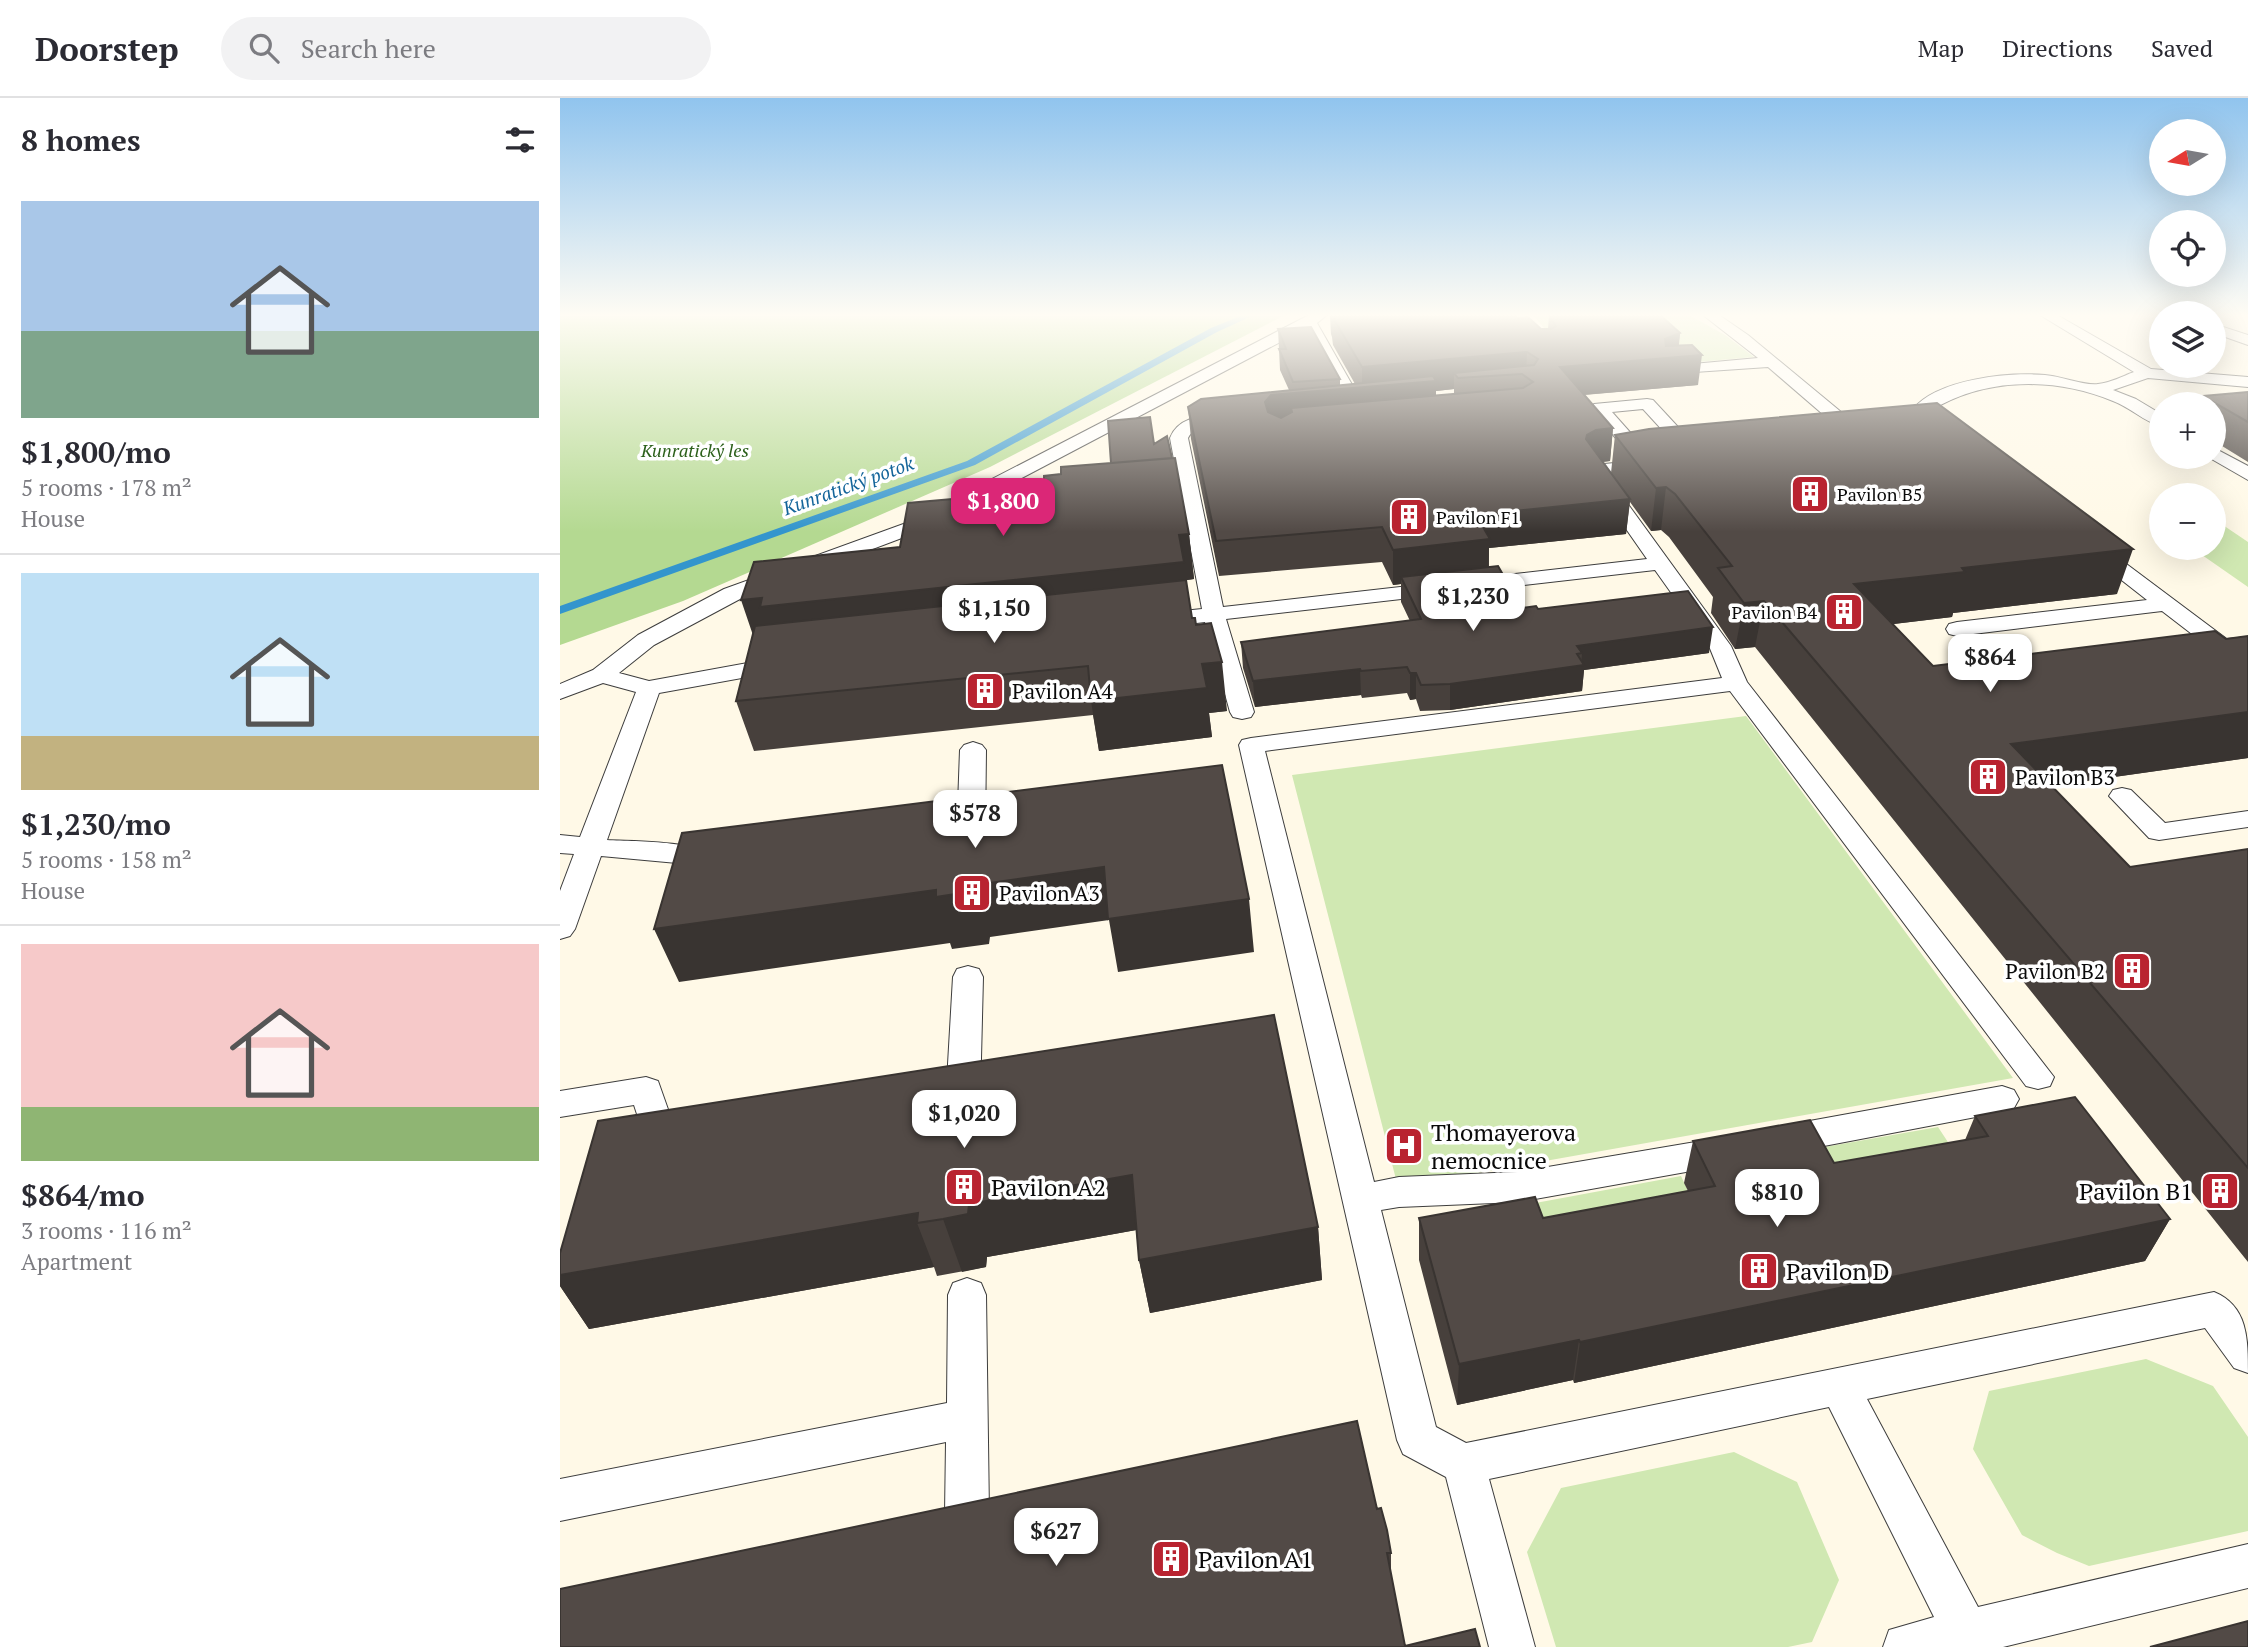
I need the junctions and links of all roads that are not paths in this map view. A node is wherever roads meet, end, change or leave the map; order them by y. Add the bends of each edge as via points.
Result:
1 (1183, 387) edge
2 (1353, 387) edge
3 (1804, 387) edge
4 (1965, 387) edge
5 (2086, 387) edge
6 (2104, 387) edge
7 (2233, 387) edge
8 (2096, 390) junction
9 (2248, 396) edge
10 (1330, 407) edge
11 (2149, 414) edge
12 (1241, 416) edge
13 (1818, 428) edge
14 (1957, 444) edge
15 (1631, 445) junction
16 (2226, 460) edge
17 (2248, 474) edge
18 (991, 509) edge
19 (938, 514) junction
20 (2078, 536) edge
21 (1662, 563) junction
22 (2166, 604) junction
23 (1214, 614) junction
24 (1132, 624) edge
25 (1957, 629) dead end
26 (804, 661) edge
27 (2248, 666) edge
28 (601, 675) junction
29 (1736, 683) junction
30 (649, 688) junction
31 (560, 692) edge
32 (1242, 712) dead end
33 (973, 750) dead end
34 (2122, 796) dead end
35 (2248, 819) edge
36 (998, 832) edge
37 (560, 844) edge
38 (591, 846) junction
39 (732, 868) edge
40 (560, 929) edge
41 (968, 977) dead end
42 (2038, 1077) dead end
43 (2002, 1098) dead end
44 (937, 1102) edge
45 (560, 1104) edge
46 (703, 1138) edge
47 (1360, 1199) junction
48 (967, 1295) dead end
49 (2248, 1355) edge
50 (1839, 1386) junction
51 (967, 1418) junction
52 (1464, 1464) junction
53 (560, 1500) edge
54 (967, 1514) edge
55 (2248, 1566) edge
56 (1970, 1640) edge
57 (1512, 1647) edge
58 (1906, 1647) edge

1 - 19 lane
2 - 10 lane via 1362,404
3 - 13 lane via 1852,425
4 - 14 lane via 1937,397 1921,409 1918,419
5 - 8 lane
6 - 8 lane
7 - 9 lane
8 - 11 lane
12 - 23 lane via 1194,423 1182,430 1179,439 1184,492
15 - 15 lane via 1689,440 1647,404 1600,408
15 - 21 lane via 1635,466 1594,470
16 - 17 lane
18 - 19 lane
19 - 28 lane via 732,594 646,640
20 - 22 lane
21 - 23 lane
21 - 29 lane via 1720,646
22 - 25 lane
22 - 27 lane
23 - 24 lane
23 - 32 lane
26 - 30 lane
28 - 30 lane
28 - 31 lane
29 - 42 lane
29 - 47 lane via 1251,745
30 - 38 lane
33 - 36 lane via 958,837
34 - 35 lane via 2159,832
37 - 38 lane
38 - 39 lane via 694,856 719,870
38 - 40 lane
41 - 44 lane via 965,1098
43 - 47 lane via 1518,1187 1399,1192
45 - 46 lane via 646,1090 662,1144
47 - 52 lane via 1418,1440
48 - 51 lane
49 - 50 lane via 2214,1309
50 - 52 lane
50 - 56 lane
51 - 53 lane
51 - 54 lane
52 - 57 lane
55 - 56 lane
56 - 58 lane

